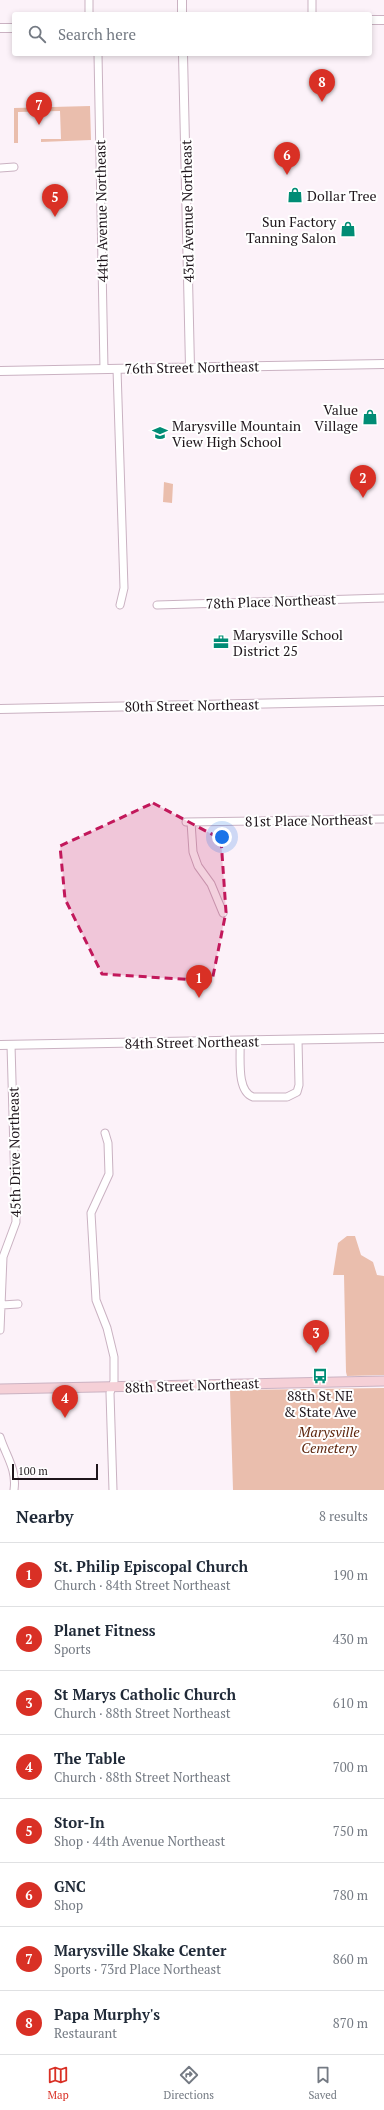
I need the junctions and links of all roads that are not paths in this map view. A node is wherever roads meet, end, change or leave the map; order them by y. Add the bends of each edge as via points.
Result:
1 (89, 0) edge
2 (182, 0) edge
3 (312, 0) edge
4 (89, 12) edge
5 (182, 12) edge
6 (312, 12) edge
7 (372, 20) edge
8 (384, 20) edge
9 (0, 28) edge
10 (12, 28) edge
11 (98, 56) edge
12 (183, 56) edge
13 (14, 167) dead end
14 (0, 168) edge
15 (384, 364) edge
16 (190, 367) junction
17 (104, 369) junction
18 (117, 369) junction
19 (0, 371) edge
20 (384, 598) edge
21 (120, 605) dead end
22 (157, 605) dead end
23 (384, 701) edge
24 (0, 709) edge
25 (384, 819) edge
26 (223, 913) dead end
27 (384, 1038) edge
28 (298, 1040) junction
29 (240, 1041) junction
30 (0, 1045) edge
31 (11, 1045) junction
32 (105, 1133) dead end
33 (18, 1304) dead end
34 (2, 1305) junction
35 (0, 1330) edge
36 (384, 1380) edge
37 (112, 1387) junction
38 (0, 1389) edge
39 (0, 1437) edge
40 (14, 1490) edge
41 (113, 1490) edge

1 - 4 street
2 - 5 street
3 - 6 street
7 - 8 street
9 - 10 street
11 - 17 street, 44th Avenue Northeast
12 - 16 street, 43rd Avenue Northeast
13 - 14 street
15 - 16 street, 76th Street Northeast
16 - 18 street, 76th Street Northeast
17 - 18 street, 76th Street Northeast
17 - 19 street, 76th Street Northeast
18 - 21 street via 124,588
20 - 22 street, 78th Place Northeast
23 - 24 street, 80th Street Northeast
25 - 26 street, 81st Place Northeast via 188,822 192,852
27 - 28 street, 84th Street Northeast
28 - 29 street, 84th Street Northeast
28 - 29 street via 299,1085 294,1094 287,1097 253,1098 243,1089
29 - 31 street, 84th Street Northeast
30 - 31 street, 84th Street Northeast
31 - 34 street, 45th Drive Northeast via 16,1222 3,1257
32 - 37 street via 108,1143 109,1174 91,1213 96,1300 107,1328 114,1357
33 - 34 street
34 - 35 street, 45th Drive Northeast
36 - 37 main road, 88th Street Northeast
37 - 38 main road, 88th Street Northeast
37 - 41 street via 110,1393
39 - 40 street via 14,1470

